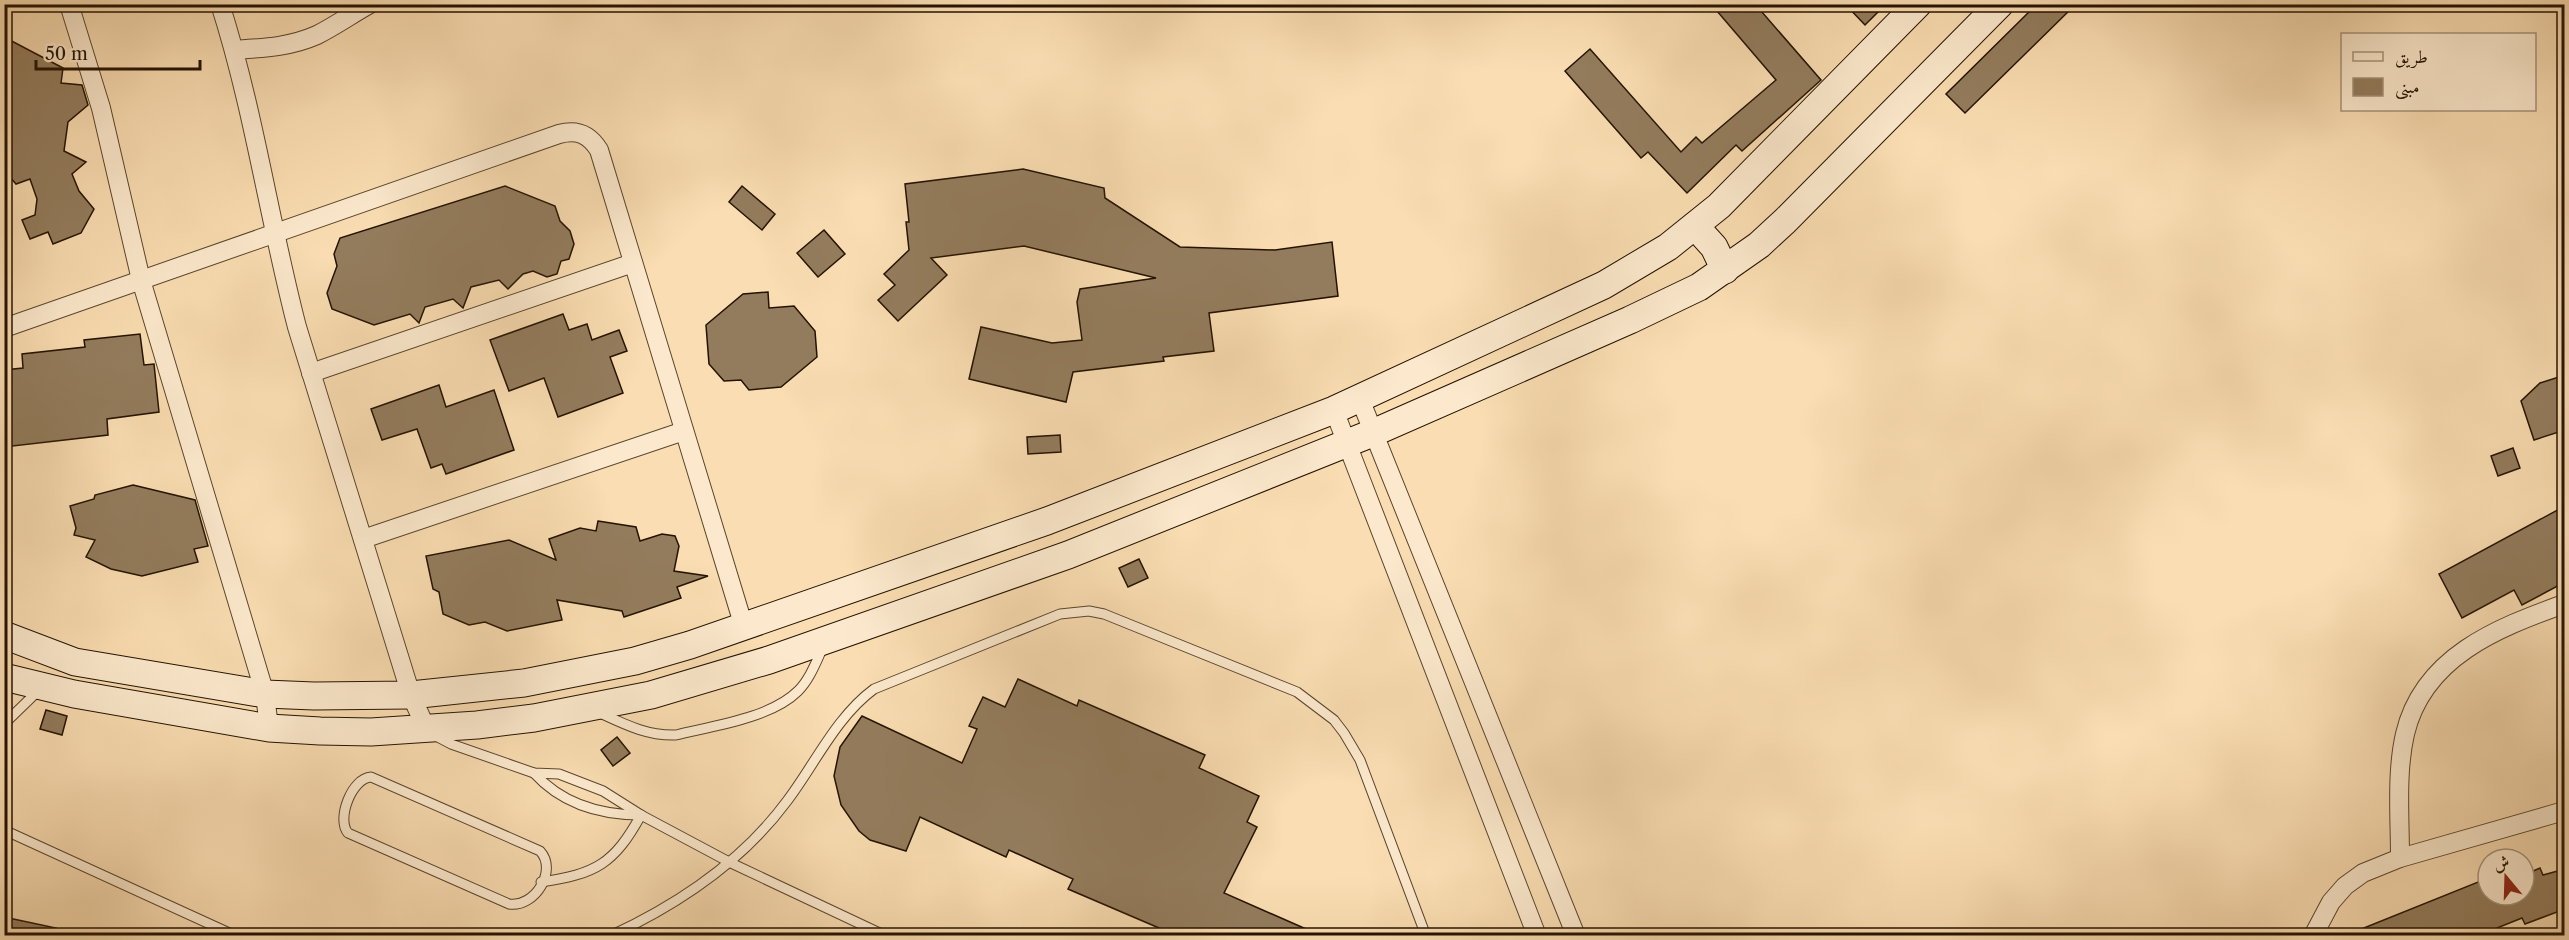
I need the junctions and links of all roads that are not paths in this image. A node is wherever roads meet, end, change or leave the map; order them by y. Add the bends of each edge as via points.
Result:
1 (69, 4) edge
2 (220, 4) edge
3 (1918, 4) edge
4 (2000, 4) edge
5 (360, 7) edge
6 (234, 50) junction
7 (1695, 226) junction
8 (276, 233) junction
9 (633, 263) junction
10 (1725, 270) junction
11 (141, 280) junction
12 (4, 328) edge
13 (311, 373) junction
14 (1360, 399) junction
15 (1334, 410) junction
16 (684, 431) junction
17 (1375, 432) junction
18 (1348, 443) junction
19 (363, 539) junction
20 (2565, 604) edge
21 (744, 627) junction
22 (4, 635) edge
23 (826, 639) junction
24 (4, 677) edge
25 (42, 686) junction
26 (265, 694) junction
27 (411, 695) junction
28 (590, 709) junction
29 (4, 724) edge
30 (270, 728) junction
31 (426, 728) junction
32 (534, 773) junction
33 (2565, 812) edge
34 (641, 815) junction
35 (4, 830) edge
36 (2400, 858) junction
37 (731, 863) junction
38 (542, 882) junction
39 (236, 936) edge
40 (610, 936) edge
41 (886, 936) edge
42 (1426, 936) edge
43 (1537, 936) edge
44 (1576, 936) edge
45 (2313, 936) edge

1 - 11 street via 101,108
2 - 6 street
3 - 7 street via 1740,186
4 - 10 street via 1785,221
5 - 6 street via 317,35 297,42
6 - 8 street
7 - 10 street via 1714,247
7 - 14 street via 1604,285
8 - 9 street via 559,134 578,132 599,150
8 - 11 street
8 - 13 street
9 - 13 street
9 - 16 street
10 - 17 street via 1656,308
11 - 12 street
11 - 26 street
13 - 19 street
14 - 15 street
14 - 17 street
15 - 18 street
15 - 21 street via 1047,521
16 - 19 street
16 - 21 street
17 - 18 street
17 - 44 street
18 - 23 street via 1068,555
18 - 43 street
19 - 27 street
20 - 36 street via 2472,643 2429,681 2405,734
21 - 27 street via 580,673 513,685
22 - 26 street via 75,662
23 - 28 street via 710,679
23 - 28 lane via 798,691 785,702 755,715 664,736 640,731
24 - 25 street
25 - 29 lane
25 - 30 street
26 - 27 street
26 - 30 street
27 - 31 street
28 - 31 street via 500,723
30 - 31 street via 371,732
31 - 32 lane via 451,744
32 - 34 lane via 568,777 614,795
32 - 34 lane via 552,791 596,811
33 - 36 street
34 - 37 lane
34 - 38 lane via 629,837 604,863 571,878
35 - 39 lane
36 - 45 street via 2362,873 2345,886 2331,902
37 - 40 lane via 670,904
37 - 41 lane
37 - 42 lane via 785,804 849,711 874,690 1060,614 1089,611 1297,692 1334,720 1360,760
38 - 38 lane via 548,869 540,850 377,779 364,778 354,786 343,824 352,836 517,906 531,900

